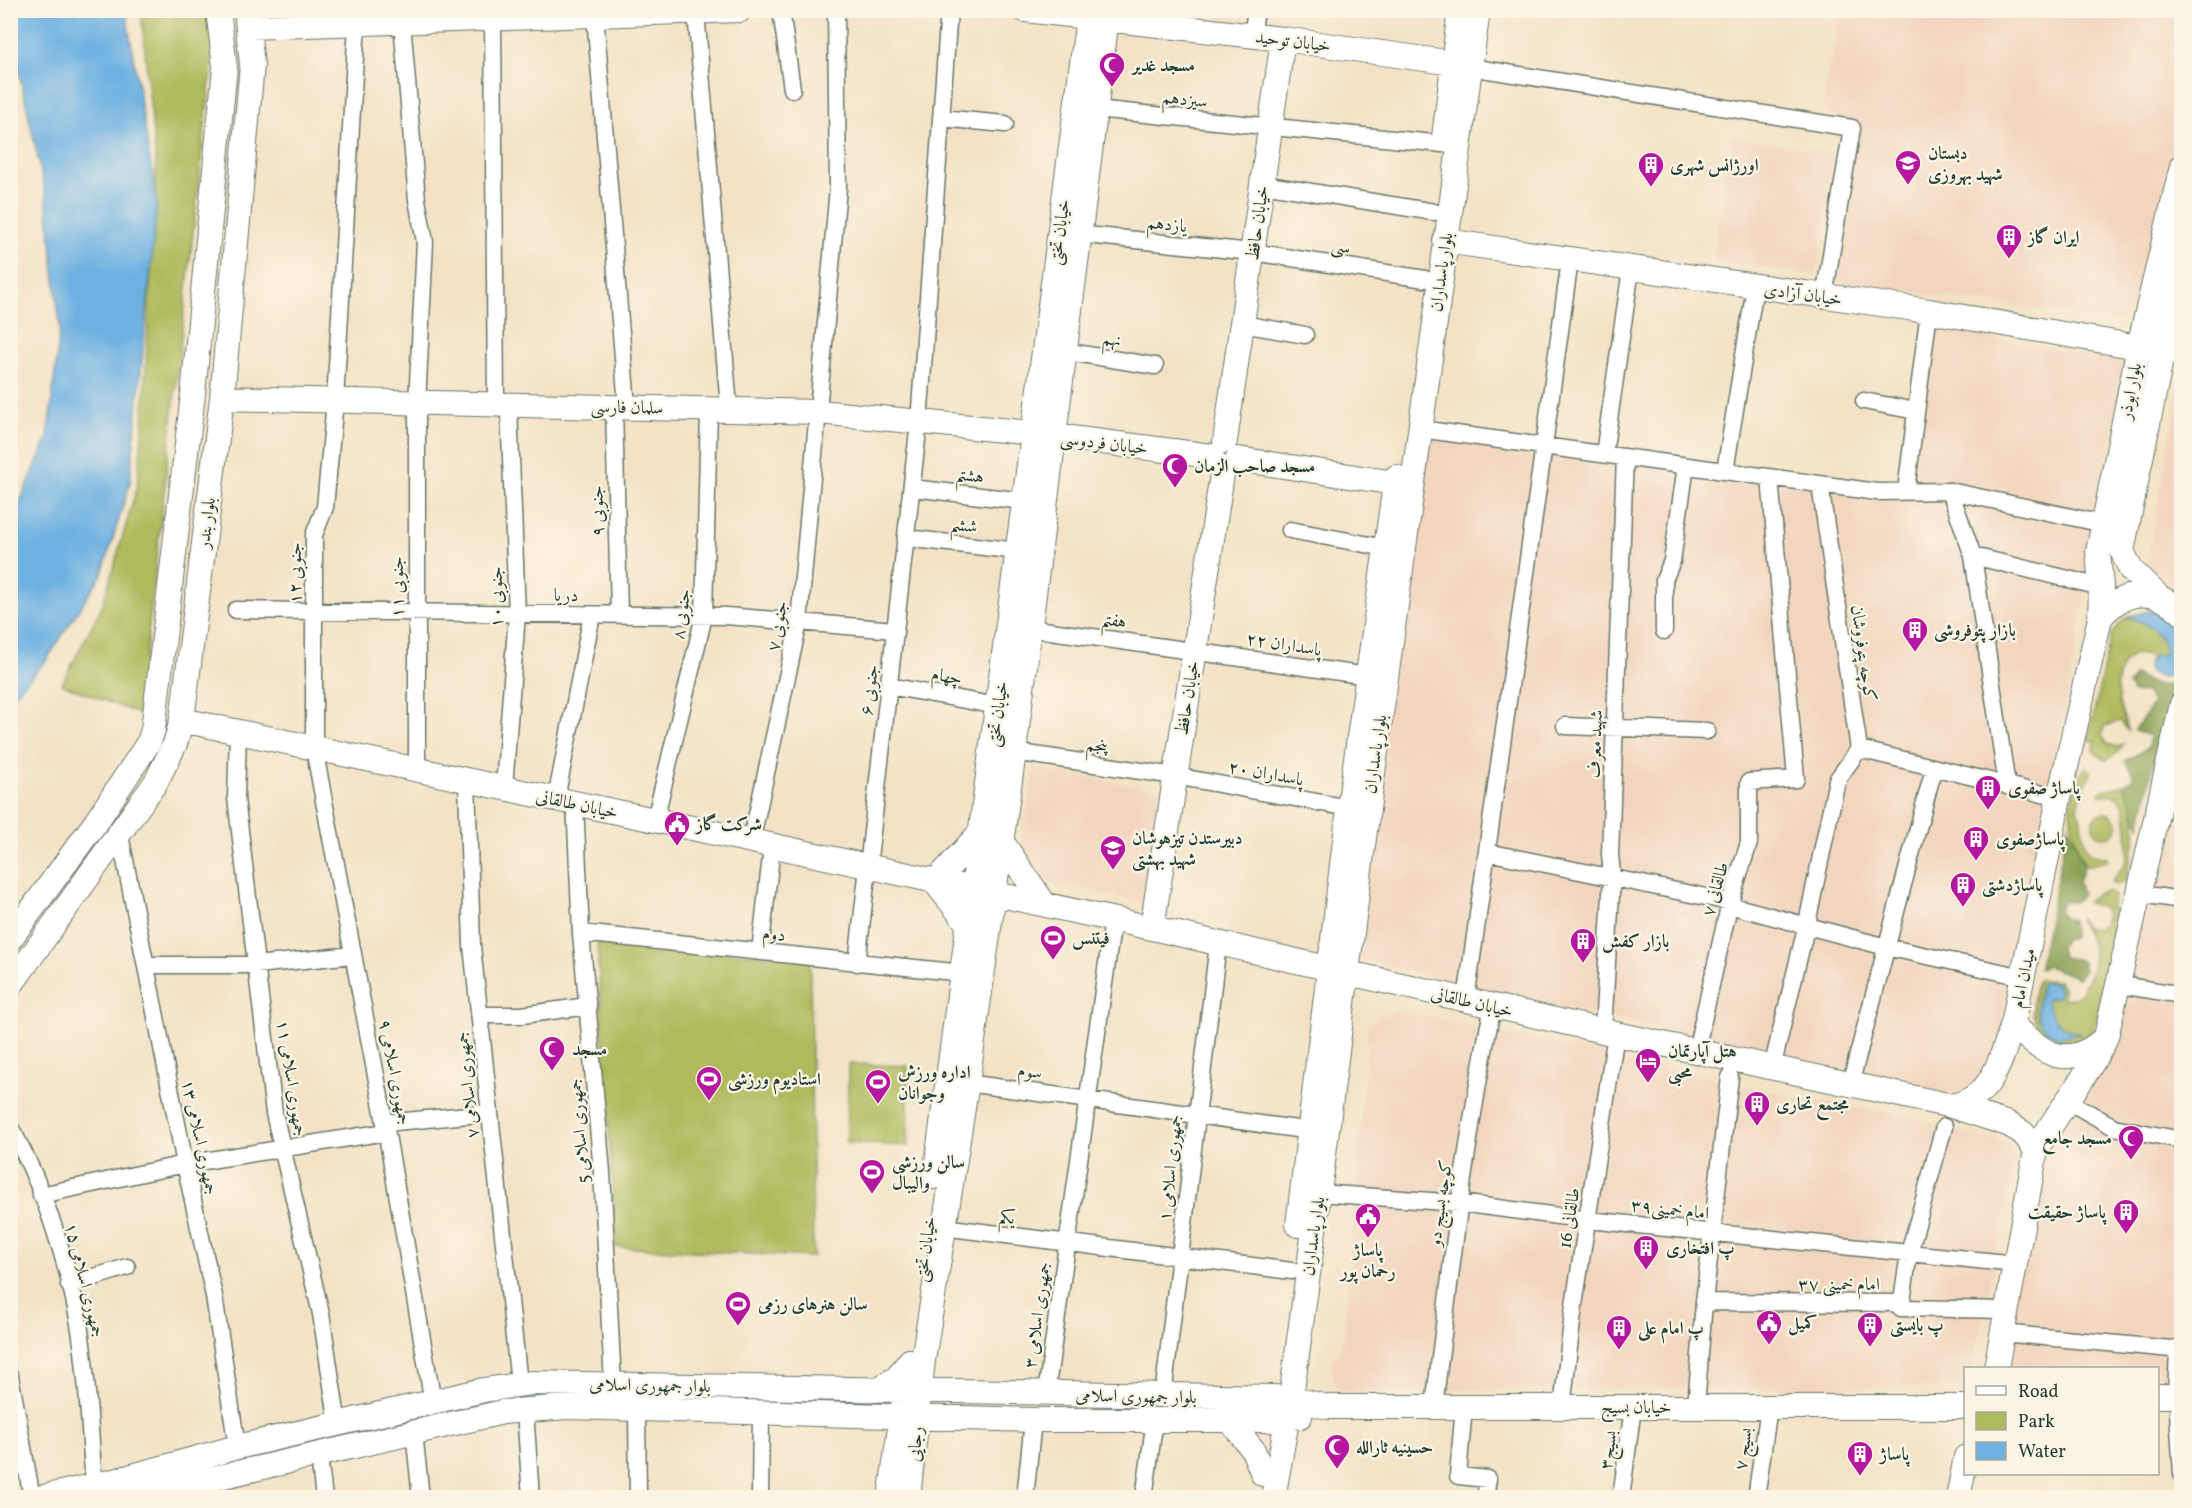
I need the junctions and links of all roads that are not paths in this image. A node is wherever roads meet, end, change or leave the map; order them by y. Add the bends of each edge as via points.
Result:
1 (218, 10) edge
2 (740, 10) edge
3 (782, 10) edge
4 (836, 10) edge
5 (949, 10) edge
6 (1024, 10) edge
7 (1256, 10) edge
8 (1460, 10) edge
9 (1478, 10) edge
10 (703, 11) edge
11 (602, 14) edge
12 (1098, 14) edge
13 (500, 16) edge
14 (408, 18) edge
15 (247, 19) edge
16 (357, 23) junction
17 (1252, 36) junction
18 (1283, 39) junction
19 (1462, 65) junction
20 (792, 89) dead end
21 (1095, 109) junction
22 (941, 118) junction
23 (1005, 124) dead end
24 (1270, 128) junction
25 (1443, 144) junction
26 (2181, 165) edge
27 (1262, 184) junction
28 (1434, 212) junction
29 (1077, 234) junction
30 (1444, 242) junction
31 (1252, 252) junction
32 (2181, 257) edge
33 (1570, 260) junction
34 (1631, 269) junction
35 (1425, 279) junction
36 (204, 284) junction
37 (232, 286) junction
38 (1755, 287) junction
39 (1824, 297) junction
40 (1929, 311) junction
41 (1242, 324) junction
42 (1305, 335) dead end
43 (1063, 351) junction
44 (2160, 352) edge
45 (1155, 366) dead end
46 (222, 398) junction
47 (335, 401) junction
48 (1864, 402) dead end
49 (417, 404) junction
50 (503, 405) junction
51 (620, 406) junction
52 (719, 409) junction
53 (1916, 411) junction
54 (819, 412) junction
55 (919, 422) junction
56 (1420, 429) junction
57 (1042, 434) junction
58 (1544, 446) junction
59 (1604, 454) junction
60 (1224, 456) junction
61 (1625, 457) junction
62 (1686, 466) junction
63 (1725, 471) junction
64 (1770, 478) junction
65 (1395, 483) junction
66 (1820, 485) junction
67 (912, 488) junction
68 (1906, 491) junction
69 (1950, 491) junction
70 (1024, 501) junction
71 (2104, 524) junction
72 (1290, 530) dead end
73 (906, 538) junction
74 (1386, 548) junction
75 (1018, 551) junction
76 (2122, 551) junction
77 (2098, 552) junction
78 (1973, 556) junction
79 (2101, 587) junction
80 (2160, 598) junction
81 (236, 610) dead end
82 (314, 611) junction
83 (417, 613) junction
84 (2181, 613) edge
85 (517, 614) junction
86 (592, 615) junction
87 (619, 615) junction
88 (704, 616) junction
89 (2100, 618) junction
90 (799, 622) junction
91 (1029, 628) junction
92 (896, 630) junction
93 (1664, 631) dead end
94 (1194, 650) junction
95 (1368, 676) junction
96 (889, 686) junction
97 (2181, 704) edge
98 (998, 706) junction
99 (182, 720) junction
100 (1565, 726) dead end
101 (1615, 728) junction
102 (1369, 731) junction
103 (1707, 731) dead end
104 (238, 733) junction
105 (315, 748) junction
106 (1859, 749) junction
107 (1014, 753) junction
108 (1934, 768) junction
109 (417, 770) junction
110 (1175, 776) junction
111 (467, 780) junction
112 (2007, 786) junction
113 (504, 788) junction
114 (2059, 798) junction
115 (566, 801) junction
116 (1349, 808) junction
117 (655, 820) junction
118 (120, 836) junction
119 (990, 836) junction
120 (762, 845) junction
121 (1486, 852) junction
122 (868, 868) junction
123 (1612, 876) junction
124 (935, 882) junction
125 (983, 892) junction
126 (2140, 894) junction
127 (2181, 900) edge
128 (1730, 902) junction
129 (1045, 905) junction
130 (1113, 920) junction
131 (969, 925) junction
132 (1806, 925) junction
133 (1152, 928) junction
134 (581, 933) junction
135 (10, 939) edge
136 (1218, 944) junction
137 (1886, 947) junction
138 (760, 952) junction
139 (353, 955) junction
140 (857, 963) junction
141 (146, 965) junction
142 (256, 965) junction
143 (1339, 972) junction
144 (963, 973) junction
145 (2023, 977) junction
146 (2120, 985) junction
147 (10, 986) edge
148 (2181, 995) edge
149 (1466, 1000) junction
150 (588, 1006) junction
151 (1493, 1006) junction
152 (480, 1015) junction
153 (2013, 1023) junction
154 (1610, 1033) junction
155 (2106, 1037) junction
156 (1696, 1051) junction
157 (1772, 1068) junction
158 (1730, 1077) dead end
159 (967, 1083) junction
160 (1850, 1085) junction
161 (1088, 1098) junction
162 (2066, 1100) junction
163 (489, 1113) junction
164 (1196, 1114) junction
165 (1948, 1116) junction
166 (10, 1127) edge
167 (386, 1127) junction
168 (1311, 1131) junction
169 (2181, 1140) edge
170 (283, 1148) junction
171 (2036, 1150) junction
172 (185, 1164) junction
173 (1319, 1193) junction
174 (41, 1195) junction
175 (1460, 1203) junction
176 (1589, 1220) junction
177 (943, 1227) junction
178 (1712, 1233) junction
179 (1067, 1241) junction
180 (1909, 1253) junction
181 (1180, 1257) junction
182 (2016, 1264) junction
183 (127, 1267) dead end
184 (1292, 1271) junction
185 (69, 1285) junction
186 (1704, 1302) junction
187 (1901, 1308) junction
188 (2005, 1322) junction
189 (2180, 1349) edge
190 (917, 1360) junction
191 (1996, 1367) edge
192 (10, 1376) edge
193 (519, 1384) junction
194 (613, 1384) junction
195 (877, 1390) junction
196 (913, 1390) junction
197 (944, 1391) junction
198 (1046, 1394) junction
199 (1163, 1396) junction
200 (433, 1403) junction
201 (1959, 1403) edge
202 (2172, 1404) edge
203 (1434, 1406) junction
204 (1464, 1406) junction
205 (1562, 1407) junction
206 (1633, 1407) junction
207 (1696, 1407) junction
208 (1769, 1407) junction
209 (637, 1409) junction
210 (1280, 1409) junction
211 (525, 1410) junction
212 (1319, 1410) junction
213 (761, 1414) junction
214 (847, 1417) junction
215 (909, 1417) junction
216 (943, 1418) junction
217 (1155, 1419) junction
218 (1229, 1419) junction
219 (1033, 1420) junction
220 (338, 1425) junction
221 (414, 1432) junction
222 (237, 1447) junction
223 (319, 1455) junction
224 (904, 1459) junction
225 (1964, 1463) edge
226 (2181, 1474) edge
227 (1976, 1475) edge
228 (1266, 1481) edge
229 (94, 1485) junction
230 (32, 1497) edge
231 (39, 1497) edge
232 (128, 1497) edge
233 (324, 1497) edge
234 (421, 1497) edge
235 (531, 1497) edge
236 (638, 1497) edge
237 (760, 1497) edge
238 (890, 1497) edge
239 (909, 1497) edge
240 (1025, 1497) edge
241 (1143, 1497) edge
242 (1273, 1497) edge
243 (1485, 1497) edge
244 (1621, 1497) edge
245 (1756, 1497) edge
246 (1958, 1497) edge
247 (1971, 1497) edge

1 - 36 main road, بلوار بندر via 225,67
2 - 10 main road
3 - 20 street
4 - 54 street, ۷ جنوبی via 838,188
5 - 22 street, ۶ جنوبی
6 - 12 main road, خیابان توحید
7 - 17 street
8 - 19 main road, بلوار پاسداران
9 - 19 main road, بلوار پاسداران
10 - 11 main road
10 - 52 street, ۸ جنوبی
11 - 13 main road
11 - 51 street, ۹ جنوبی
12 - 17 main road, خیابان توحید
12 - 21 main road, خیابان تختی
12 - 57 main road, خیابان تختی
13 - 14 main road
13 - 50 street, ۱۰ جنوبی
14 - 16 main road
14 - 49 street, ۱۱ جنوبی via 417,200 425,242
15 - 16 main road
15 - 37 main road, بلوار بندر via 252,65
16 - 47 street, ۱۲ جنوبی
17 - 18 main road, خیابان توحید
18 - 19 main road, خیابان توحید
18 - 24 main road, خیابان حافظ
19 - 25 main road, بلوار پاسداران
19 - 30 main road, بلوار پاسداران
19 - 39 street via 1852,128
21 - 24 street, سیزدهم
21 - 29 main road, خیابان تختی
22 - 23 street
22 - 55 street, ۶ جنوبی
24 - 25 street, سیزدهم
24 - 27 main road, خیابان حافظ
25 - 28 main road, بلوار پاسداران
26 - 44 main road, بلوار ابوذر
27 - 28 street
27 - 31 main road, خیابان حافظ
28 - 35 main road, بلوار پاسداران
29 - 31 street, یازدهم
29 - 43 main road, خیابان تختی
30 - 33 main road, خیابان آزادی
30 - 56 main road, بلوار پاسداران
31 - 35 street, سی
31 - 41 main road, خیابان حافظ
32 - 44 main road, بلوار ابوذر
33 - 34 main road, خیابان آزادی
33 - 58 street
34 - 38 main road, خیابان آزادی
34 - 59 street
35 - 65 main road, بلوار پاسداران
36 - 37 main road
36 - 135 main road, بلوار بندر via 151,736 96,822
37 - 46 main road, بلوار بندر
38 - 39 main road, خیابان آزادی
38 - 63 street
39 - 40 main road, خیابان آزادی
40 - 44 main road, خیابان آزادی
40 - 53 street
41 - 42 street
41 - 60 main road, خیابان حافظ
43 - 45 street, نهم
43 - 57 main road, خیابان تختی
44 - 71 main road, بلوار ابوذر
44 - 76 main road, بلوار ابوذر
46 - 47 main road, سلمان فارسی
46 - 99 main road, بلوار بندر
47 - 49 main road, سلمان فارسی
47 - 82 street, ۱۲ جنوبی via 324,507 314,535
48 - 53 street
49 - 50 main road, سلمان فارسی
49 - 83 street, ۱۱ جنوبی
50 - 51 main road, سلمان فارسی
50 - 85 street, ۱۰ جنوبی
51 - 52 main road, سلمان فارسی
51 - 87 street, ۹ جنوبی
52 - 54 main road, سلمان فارسی
52 - 88 street, ۸ جنوبی
53 - 68 street
54 - 55 main road, سلمان فارسی
54 - 90 street, ۷ جنوبی
55 - 57 main road, سلمان فارسی
55 - 67 street, ۶ جنوبی
56 - 58 street
56 - 102 main road, بلوار پاسداران
57 - 60 main road, خیابان فردوسی
57 - 70 main road, خیابان تختی
57 - 91 main road, خیابان تختی
58 - 59 street
58 - 121 street
59 - 61 street
60 - 65 main road, خیابان فردوسی
60 - 94 main road, خیابان حافظ
61 - 62 street
61 - 101 street, شهید معرف
62 - 63 street
62 - 93 street via 1672,561 1664,580
63 - 64 street
64 - 66 street
64 - 128 street, طالقانی ۷ via 1796,779 1749,782 1749,843
65 - 74 main road, بلوار پاسداران
66 - 68 street via 1877,492
66 - 106 street, کوچه پتوفروشان
67 - 70 street, هشتم
67 - 73 street, ۶ جنوبی
68 - 69 street
69 - 71 street
69 - 78 street
70 - 75 main road, خیابان تختی
71 - 77 main road, بلوار ابوذر
72 - 74 street
73 - 75 street, ششم
73 - 92 street, ۶ جنوبی
74 - 95 main road, بلوار پاسداران
75 - 98 main road, خیابان تختی
76 - 77 main road via 2110,561
76 - 80 main road via 2131,570
77 - 79 main road, بلوار ابوذر
78 - 79 street
78 - 112 street
79 - 89 main road, بلوار ابوذر
80 - 84 main road
80 - 89 main road via 2128,595 2109,606
81 - 82 street, دریا
82 - 83 street, دریا
82 - 105 street, ۱۲ جنوبی
83 - 85 street, دریا
83 - 109 street, ۱۱ جنوبی
85 - 86 street, دریا
85 - 113 street, ۱۰ جنوبی
86 - 87 street, دریا
86 - 115 street
87 - 88 street, دریا
88 - 90 street, دریا
88 - 117 street, ۸ جنوبی
89 - 114 main road, میدان امام
90 - 92 street, دریا
90 - 120 street, ۷ جنوبی
91 - 94 street, هفتم
91 - 107 main road, خیابان تختی
92 - 96 street, ۶ جنوبی
94 - 95 street, پاسداران ۲۲
94 - 110 main road, خیابان حافظ
95 - 102 main road, بلوار پاسداران
96 - 98 street, چهام
96 - 122 street, ۶ جنوبی
97 - 126 main road
98 - 119 main road, خیابان تختی
99 - 104 main road, خیابان طالقانی
99 - 118 main road, بلوار بندر via 156,782
100 - 101 street
101 - 103 street
101 - 123 street, شهید معرف
102 - 116 main road, بلوار پاسداران
102 - 143 main road, بلوار پاسداران
104 - 105 main road, خیابان طالقانی
104 - 142 street, جمهوری اسلامی ۱۱ via 236,798
105 - 109 main road, خیابان طالقانی
105 - 139 street, جمهوری اسلامی ۹
106 - 108 street
106 - 132 street via 1837,780
107 - 110 street, پنجم
107 - 119 main road, خیابان تختی
108 - 112 street
108 - 137 street
109 - 111 main road, خیابان طالقانی
110 - 116 street, پاسداران ۲۰
110 - 133 main road, خیابان حافظ
111 - 113 main road, خیابان طالقانی
111 - 152 street, جمهوری اسلامی ۷ via 472,946
112 - 114 street
113 - 115 main road, خیابان طالقانی
114 - 145 main road, میدان امام
115 - 117 main road, خیابان طالقانی
115 - 134 street, جمهوری اسلامی 5
116 - 143 main road, بلوار پاسداران
117 - 120 main road, خیابان طالقانی
118 - 141 street, جمهوری اسلامی ۱۳
118 - 147 main road, بلوار بندر
119 - 124 main road
119 - 125 main road, خیابان تختی
119 - 129 main road
120 - 122 main road, خیابان طالقانی
120 - 138 street, ۷ جنوبی
121 - 123 street
121 - 149 street
122 - 124 main road, خیابان طالقانی
122 - 140 street, ۶ جنوبی
123 - 128 street
123 - 154 street, شهید معرف
124 - 125 main road, خیابان طالقانی
124 - 131 main road
125 - 129 main road, خیابان طالقانی
125 - 131 main road, خیابان تختی
125 - 159 main road, خیابان تختی
126 - 127 street
126 - 146 main road
128 - 132 street
128 - 156 street, طالقانی ۷
129 - 130 main road, خیابان طالقانی
130 - 133 main road, خیابان طالقانی
130 - 161 street
131 - 144 main road, خیابان تختی
132 - 137 street
132 - 157 street
133 - 136 main road, خیابان طالقانی
134 - 138 street, دوم
134 - 150 street, جمهوری اسلامی 5
136 - 143 main road, خیابان طالقانی
136 - 164 street, جمهوری اسلامی ۱
137 - 145 street
137 - 160 street
138 - 140 street, دوم
139 - 142 street
139 - 167 street, جمهوری اسلامی ۹
140 - 144 street, دوم
141 - 142 street
141 - 172 street, جمهوری اسلامی ۱۳
142 - 170 street, جمهوری اسلامی ۱۱ via 274,1113
143 - 149 main road, خیابان طالقانی
143 - 168 main road, بلوار پاسداران
143 - 173 main road, بلوار پاسداران
144 - 190 main road, خیابان تختی
145 - 153 main road, میدان امام
146 - 148 street
146 - 155 main road
149 - 151 main road, خیابان طالقانی
150 - 152 street via 522,1015
150 - 194 street, جمهوری اسلامی 5 via 602,1172
151 - 154 main road, خیابان طالقانی
151 - 175 street, کوچه بسیج دو via 1480,1062
152 - 163 street, جمهوری اسلامی ۷
153 - 155 main road, میدان امام via 2032,1044 2061,1058 2082,1055
153 - 165 main road via 1992,1081 1976,1098
154 - 156 main road, خیابان طالقانی
154 - 176 street, طالقانی 16
155 - 162 main road via 2088,1073
156 - 157 main road, خیابان طالقانی
157 - 160 main road, خیابان طالقانی
158 - 178 street
159 - 161 street, سوم
159 - 177 main road, خیابان تختی
160 - 165 main road, خیابان طالقانی
161 - 164 street, سوم
161 - 179 street
162 - 169 street via 2114,1127
162 - 171 main road
163 - 167 street
163 - 193 street, جمهوری اسلامی ۷
164 - 168 street, سوم
164 - 181 street, جمهوری اسلامی ۱
165 - 171 main road, خیابان طالقانی via 2008,1124 2023,1133
165 - 180 street
166 - 174 street, جمهوری اسلامی ۱۵ via 23,1148
167 - 170 street
167 - 200 street, جمهوری اسلامی ۹
168 - 184 main road, بلوار پاسداران
170 - 172 street
170 - 220 street, جمهوری اسلامی ۱۱ via 321,1314
171 - 182 main road
172 - 174 street
172 - 222 street, جمهوری اسلامی ۱۳ via 214,1296
173 - 175 street, امام خمینی۳۹
173 - 210 main road, بلوار پاسداران
174 - 185 street, جمهوری اسلامی ۱۵
175 - 176 street, امام خمینی۳۹
175 - 203 street, کوچه بسیج دو
176 - 178 street, امام خمینی۳۹
176 - 205 street, طالقانی 16
177 - 179 street, یکم
177 - 190 main road, خیابان تختی
178 - 180 street, امام خمینی۳۹
178 - 186 street
179 - 181 street
179 - 198 street, جمهوری اسلامی ۳
180 - 182 street, امام خمینی۳۹
180 - 187 street
181 - 184 street
181 - 199 street, جمهوری اسلامی ۱
182 - 188 main road
183 - 185 street
184 - 210 main road, بلوار پاسداران
185 - 229 street, جمهوری اسلامی ۱۵ via 80,1329
186 - 187 street, امام خمینی ۳۷ via 1896,1303
186 - 207 street
187 - 188 street, امام خمینی ۳۷
188 - 189 street, امام خمینی ۳۷
188 - 191 main road
189 - 202 street
190 - 195 main road
190 - 196 main road, خیابان تختی
190 - 197 main road
192 - 230 street
193 - 194 main road, بلوار جمهوری اسلامی
193 - 200 main road, بلوار جمهوری اسلامی
194 - 195 main road, بلوار جمهوری اسلامی
195 - 196 main road, بلوار جمهوری اسلامی
196 - 197 main road, بلوار جمهوری اسلامی
196 - 215 main road, رجایی
197 - 198 main road, بلوار جمهوری اسلامی
198 - 199 main road, بلوار جمهوری اسلامی
199 - 210 main road, بلوار جمهوری اسلامی
200 - 220 main road, بلوار جمهوری اسلامی
201 - 208 main road, خیابان بسیج
202 - 226 street
203 - 204 main road, خیابان بسیج
203 - 212 main road, خیابان بسیج
204 - 205 main road, خیابان بسیج
204 - 243 street via 1458,1476 1488,1479
205 - 206 main road, خیابان بسیج
206 - 207 main road, خیابان بسیج
206 - 244 street, بسیج۳
207 - 208 main road, خیابان بسیج
208 - 245 street, بسیج ۷
209 - 211 main road, بلوار جمهوری اسلامی
209 - 213 main road, بلوار جمهوری اسلامی
209 - 236 street
210 - 212 main road, خیابان بسیج
210 - 218 main road, بلوار جمهوری اسلامی
210 - 228 main road, بلوار پاسداران
211 - 221 main road, بلوار جمهوری اسلامی
211 - 235 street
212 - 228 main road via 1290,1440
213 - 214 main road, بلوار جمهوری اسلامی
213 - 237 street
214 - 215 main road, بلوار جمهوری اسلامی
214 - 224 main road via 867,1426
215 - 216 main road, بلوار جمهوری اسلامی
215 - 224 main road, رجایی
216 - 219 main road, بلوار جمهوری اسلامی
216 - 224 main road
217 - 218 main road, بلوار جمهوری اسلامی
217 - 219 main road, بلوار جمهوری اسلامی
217 - 241 street
218 - 228 main road via 1253,1450
219 - 240 street
220 - 222 main road, بلوار جمهوری اسلامی
221 - 223 main road, بلوار جمهوری اسلامی
221 - 234 street
222 - 229 main road, بلوار جمهوری اسلامی
223 - 232 main road, بلوار جمهوری اسلامی
223 - 233 street
224 - 238 main road, رجایی
224 - 239 main road, رجایی
225 - 246 main road
227 - 247 main road
228 - 242 main road, بلوار پاسداران
229 - 231 main road, بلوار جمهوری اسلامی

